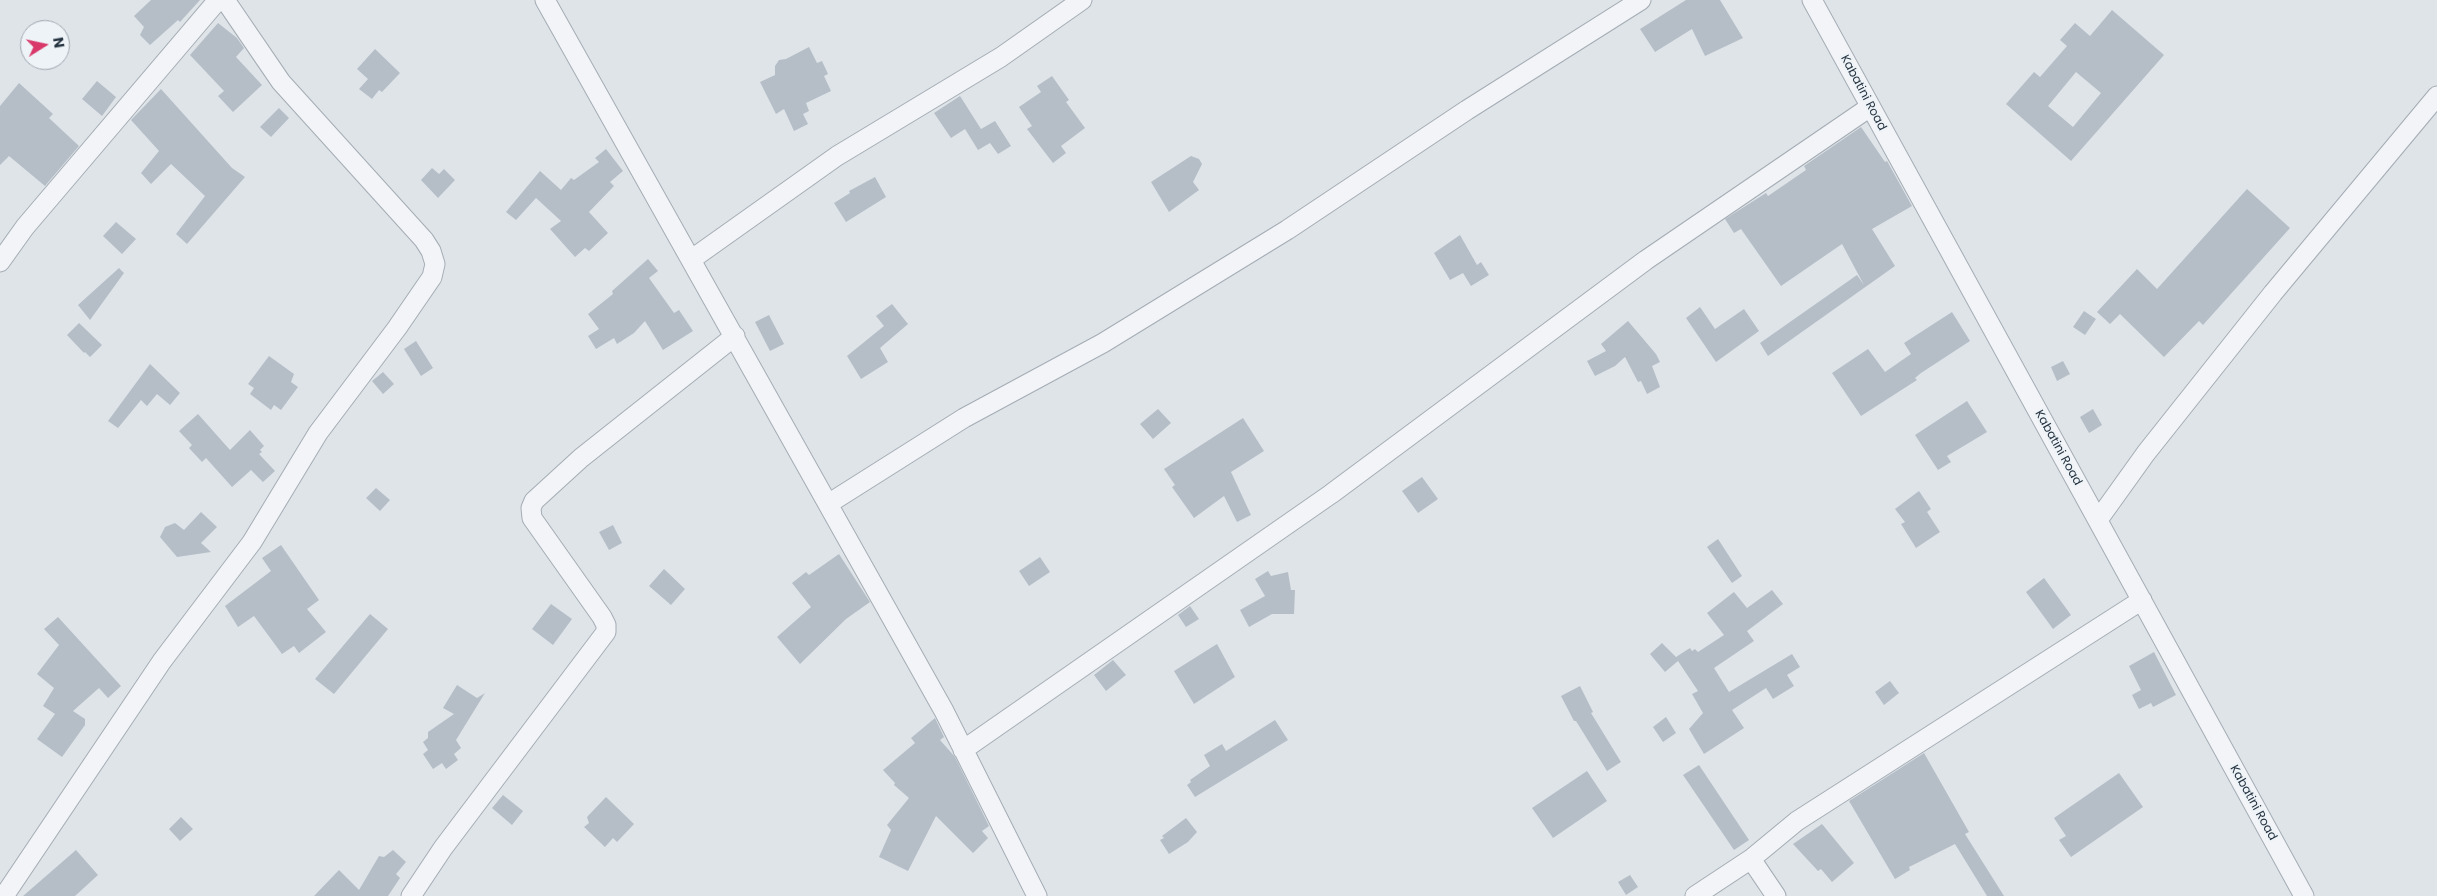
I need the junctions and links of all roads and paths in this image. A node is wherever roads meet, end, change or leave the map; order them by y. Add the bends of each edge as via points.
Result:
1 (218, 0) edge
2 (225, 0) edge
3 (546, 0) edge
4 (1082, 0) edge
5 (1641, 0) edge
6 (1812, 0) edge
7 (2437, 96) edge
8 (1870, 107) junction
9 (692, 259) junction
10 (0, 262) edge
11 (735, 336) junction
12 (828, 504) junction
13 (2098, 520) junction
14 (2142, 600) junction
15 (963, 750) junction
16 (1751, 859) junction
17 (4, 896) edge
18 (411, 896) edge
19 (1037, 896) edge
20 (1695, 896) edge
21 (1776, 896) edge
22 (2304, 896) edge

1 - 10 street via 25,227
2 - 17 street via 281,82 424,240 432,251 435,264 432,277 318,433 252,542 162,661
3 - 9 street
4 - 9 street via 1000,57 836,156
5 - 12 street via 1103,343 964,418
6 - 8 street, Kabatini Road
7 - 13 street via 2273,294
8 - 13 street, Kabatini Road
8 - 15 street via 1646,260 1330,494
9 - 11 street
11 - 12 street
11 - 18 street via 581,458 534,501 532,518 602,617 606,632 443,848
12 - 15 street
13 - 14 street, Kabatini Road
14 - 16 street via 1797,821
14 - 22 street, Kabatini Road
15 - 19 street
16 - 20 street
16 - 21 street

